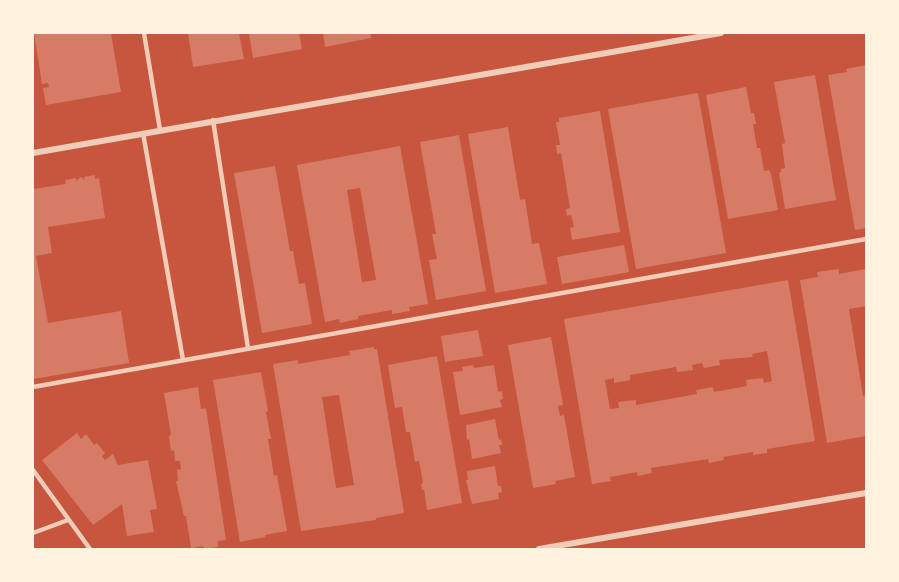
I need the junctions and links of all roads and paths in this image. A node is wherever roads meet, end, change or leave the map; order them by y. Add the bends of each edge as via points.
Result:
1 (144, 33) edge
2 (721, 33) edge
3 (213, 120) junction
4 (160, 130) junction
5 (143, 133) junction
6 (33, 153) edge
7 (866, 239) edge
8 (248, 348) junction
9 (183, 360) junction
10 (33, 387) edge
11 (33, 470) edge
12 (866, 494) edge
13 (68, 520) junction
14 (33, 533) edge
15 (90, 549) edge
16 (538, 549) edge

1 - 4 lane
2 - 3 street
3 - 4 street
3 - 8 lane
4 - 5 street
5 - 6 street
5 - 9 lane
7 - 8 lane
8 - 9 lane
9 - 10 lane
11 - 13 lane
12 - 16 street
13 - 14 lane
13 - 15 lane

